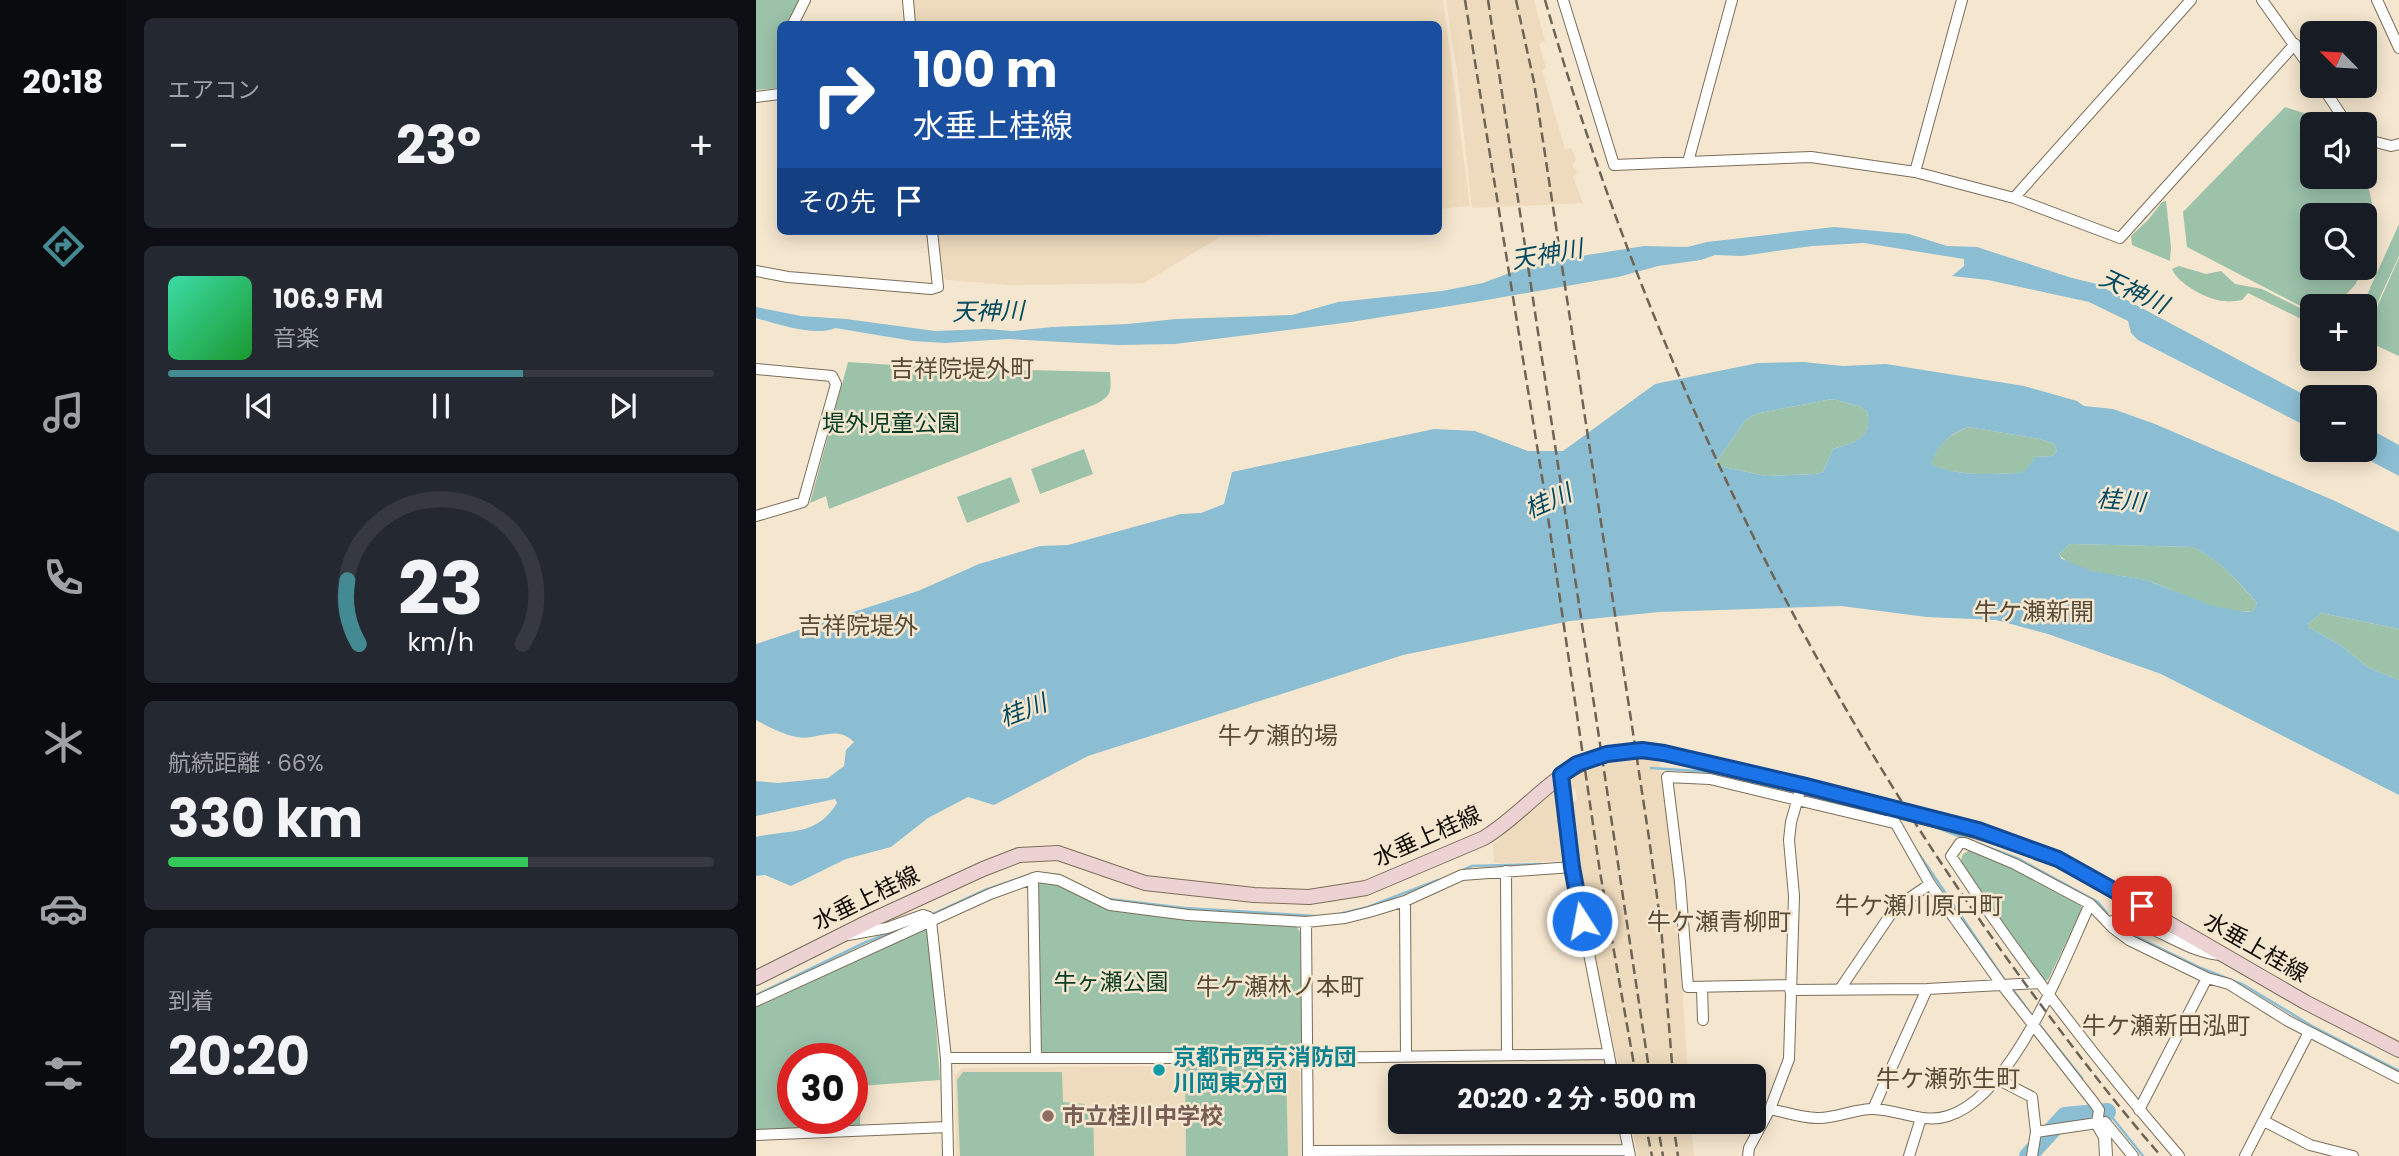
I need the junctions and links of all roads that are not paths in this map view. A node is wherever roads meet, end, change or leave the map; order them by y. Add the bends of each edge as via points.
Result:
1 (805, 0) edge
2 (908, 0) edge
3 (1563, 0) edge
4 (1732, 0) edge
5 (1962, 0) edge
6 (2191, 0) edge
7 (2262, 0) edge
8 (2377, 0) edge
9 (794, 21) edge
10 (910, 21) edge
11 (2295, 44) junction
12 (2399, 48) edge
13 (2300, 52) edge
14 (777, 94) edge
15 (756, 97) edge
16 (2377, 142) edge
17 (2399, 144) edge
18 (1688, 162) junction
19 (1915, 172) junction
20 (2014, 198) junction
21 (932, 235) edge
22 (756, 271) edge
23 (756, 369) edge
24 (756, 516) edge
25 (1562, 783) junction
26 (1800, 792) junction
27 (1888, 808) junction
28 (1894, 823) junction
29 (1572, 867) junction
30 (1506, 871) junction
31 (1033, 878) junction
32 (1930, 884) junction
33 (1405, 901) junction
34 (2090, 904) junction
35 (928, 918) junction
36 (1306, 922) junction
37 (2107, 922) junction
38 (839, 936) junction
39 (2225, 956) junction
40 (756, 978) edge
41 (2207, 978) junction
42 (2040, 983) junction
43 (2001, 985) junction
44 (1702, 986) junction
45 (1790, 988) junction
46 (1840, 989) junction
47 (1927, 989) junction
48 (2047, 995) junction
49 (756, 1001) edge
50 (1703, 1020) dead end
51 (2033, 1023) junction
52 (2309, 1032) junction
53 (2399, 1050) edge
54 (1507, 1054) junction
55 (1609, 1054) junction
56 (1406, 1055) junction
57 (946, 1058) junction
58 (1036, 1058) junction
59 (1307, 1058) junction
60 (1611, 1064) edge
61 (2399, 1078) edge
62 (1997, 1079) junction
63 (1770, 1109) junction
64 (1873, 1109) junction
65 (2139, 1110) junction
66 (2098, 1117) junction
67 (1921, 1118) junction
68 (2264, 1121) junction
69 (947, 1127) junction
70 (2036, 1132) junction
71 (1625, 1134) edge
72 (756, 1135) edge
73 (1629, 1153) edge
74 (1308, 1154) edge
75 (948, 1156) edge
76 (1748, 1156) edge
77 (1909, 1156) edge
78 (2032, 1156) edge
79 (2106, 1156) edge
80 (2133, 1156) edge
81 (2179, 1156) edge
82 (2245, 1156) edge
83 (2353, 1156) edge

1 - 9 street
2 - 10 street
3 - 18 street via 1614,165
4 - 18 street
5 - 19 street
6 - 20 street
7 - 11 street
8 - 12 street
11 - 13 street
11 - 20 street via 2120,238
14 - 15 street
16 - 17 street
18 - 19 street via 1811,157
19 - 20 street
21 - 22 street via 938,287 931,289
23 - 24 street via 832,376 836,384 803,502
25 - 26 main road, 水垂上桂線 via 1577,764 1642,750
25 - 29 street
25 - 38 main road, 水垂上桂線 via 1485,838 1366,888 1309,897 1198,890 1137,881 1072,857 1038,853 983,869
26 - 27 main road, 水垂上桂線
26 - 28 street
26 - 44 street via 1667,777 1688,987
26 - 45 street via 1789,840 1794,896
27 - 28 street
27 - 39 main road, 水垂上桂線 via 1978,830 2058,859
28 - 32 street
29 - 30 street
29 - 55 street
30 - 33 street via 1462,875
30 - 54 street
31 - 35 street
31 - 36 street via 1059,880 1110,905
31 - 58 street
32 - 43 street
32 - 46 street via 1895,908
33 - 36 street via 1345,918
33 - 56 street
34 - 37 street
34 - 42 street via 1965,843 1953,851 1951,856 1986,910
34 - 48 street
35 - 38 street
35 - 49 street
35 - 57 street
36 - 59 street
37 - 39 street via 2128,920 2194,951
37 - 41 street via 2129,940
38 - 40 main road, 水垂上桂線
39 - 53 main road, 水垂上桂線
41 - 52 street via 2229,984
41 - 65 street
42 - 43 street
42 - 48 street
43 - 47 street
43 - 51 street
44 - 45 street
44 - 50 street
45 - 46 street
45 - 63 street via 1789,1059
46 - 47 street
47 - 64 street
48 - 51 street
48 - 65 street
51 - 62 street
51 - 66 street
52 - 61 street
52 - 68 street
54 - 55 street
54 - 56 street
55 - 60 street
56 - 59 street
57 - 58 street
57 - 69 street
58 - 59 street
59 - 74 street
62 - 67 street via 1974,1104 1947,1117
62 - 70 street via 2032,1097
63 - 64 street via 1818,1119
63 - 76 street
64 - 67 street
65 - 81 street
66 - 70 street
66 - 79 street
66 - 80 street
67 - 77 street
68 - 82 street
68 - 83 street via 2310,1145
69 - 72 street
69 - 75 street
70 - 78 street
71 - 73 street
73 - 74 street

